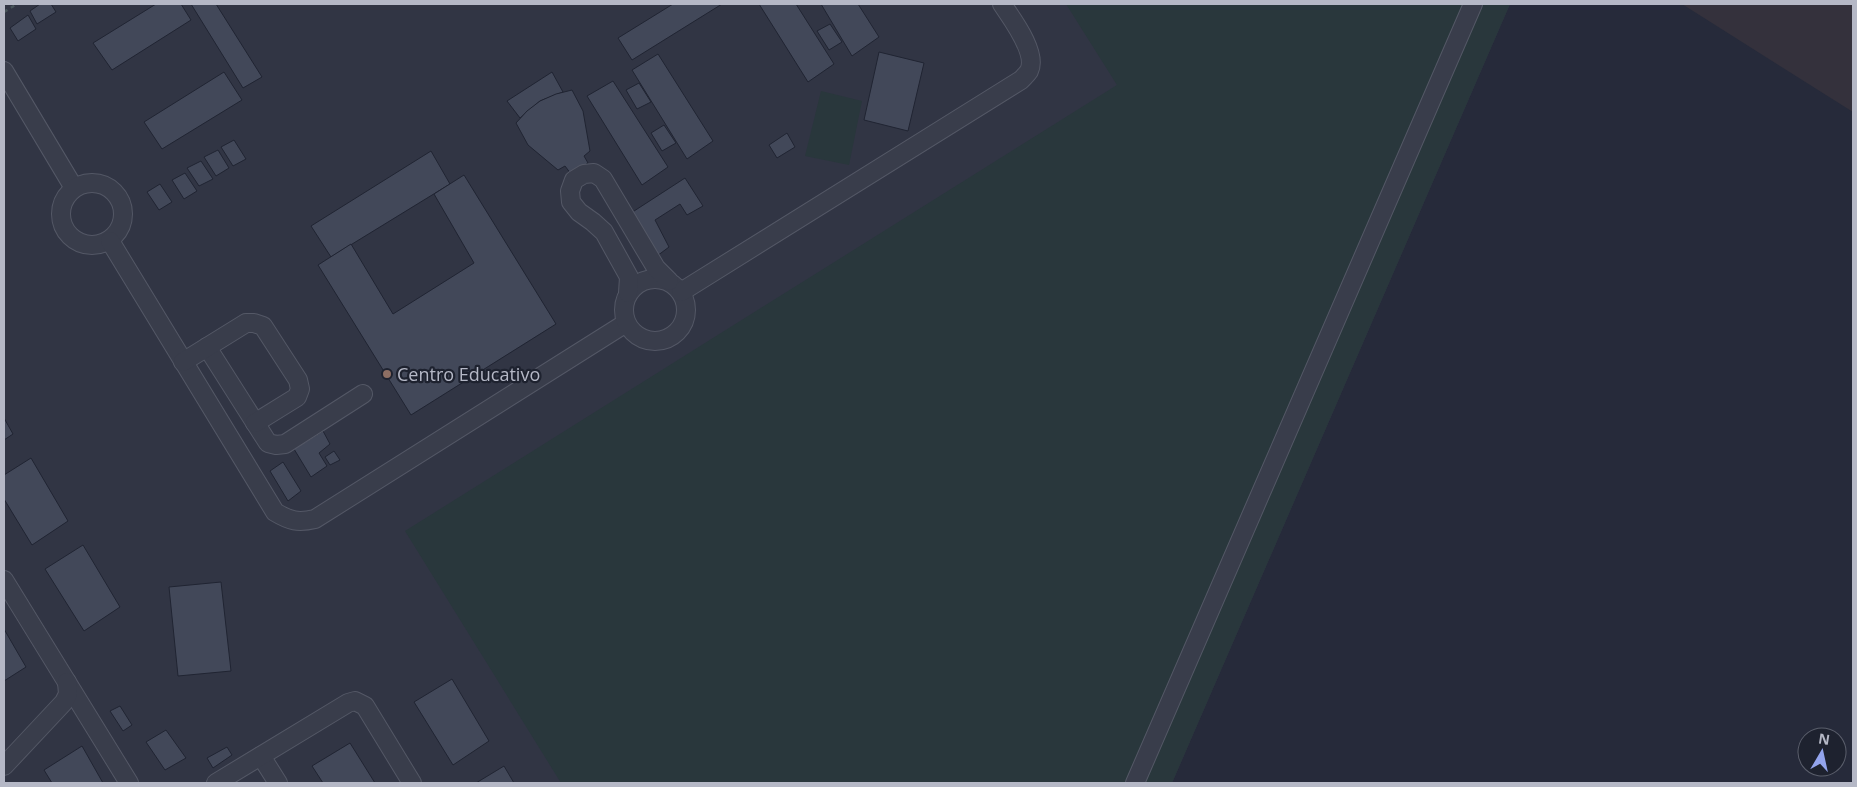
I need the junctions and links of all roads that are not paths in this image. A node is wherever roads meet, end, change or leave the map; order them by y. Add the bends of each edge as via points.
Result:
1 (1002, 4) edge
2 (1473, 4) edge
3 (4, 71) edge
4 (74, 188) junction
5 (110, 241) junction
6 (675, 287) junction
7 (628, 293) junction
8 (626, 323) junction
9 (207, 347) junction
10 (183, 362) junction
11 (363, 394) dead end
12 (255, 423) junction
13 (4, 580) edge
14 (67, 682) junction
15 (61, 705) junction
16 (84, 711) junction
17 (261, 756) junction
18 (4, 766) edge
19 (129, 783) edge
20 (216, 783) edge
21 (278, 783) edge
22 (412, 783) edge
23 (1135, 783) edge

1 - 6 street via 1026,43 1031,59 1029,71 1021,80
2 - 23 street
3 - 4 street
4 - 5 street via 63,200 60,216 66,232 78,242 94,246
4 - 5 street via 90,182 106,185 119,196 124,212 121,228
5 - 10 street
6 - 7 street via 654,278 639,282
6 - 7 street via 656,268 603,179 594,173 584,174 574,180 571,202 604,232 628,278
6 - 8 street via 687,308 683,325 671,337 654,342 637,336
7 - 8 street via 622,308
8 - 10 street via 315,519 300,522 288,520 275,512
9 - 10 street
9 - 12 street
9 - 12 street via 246,323 263,326 298,380 300,389 297,397
11 - 12 street via 285,444 268,443
13 - 14 street
14 - 15 street via 68,694
14 - 16 street
15 - 16 street via 73,702
15 - 18 street
16 - 19 street
17 - 20 street
17 - 21 street
17 - 22 street via 355,701 365,706

